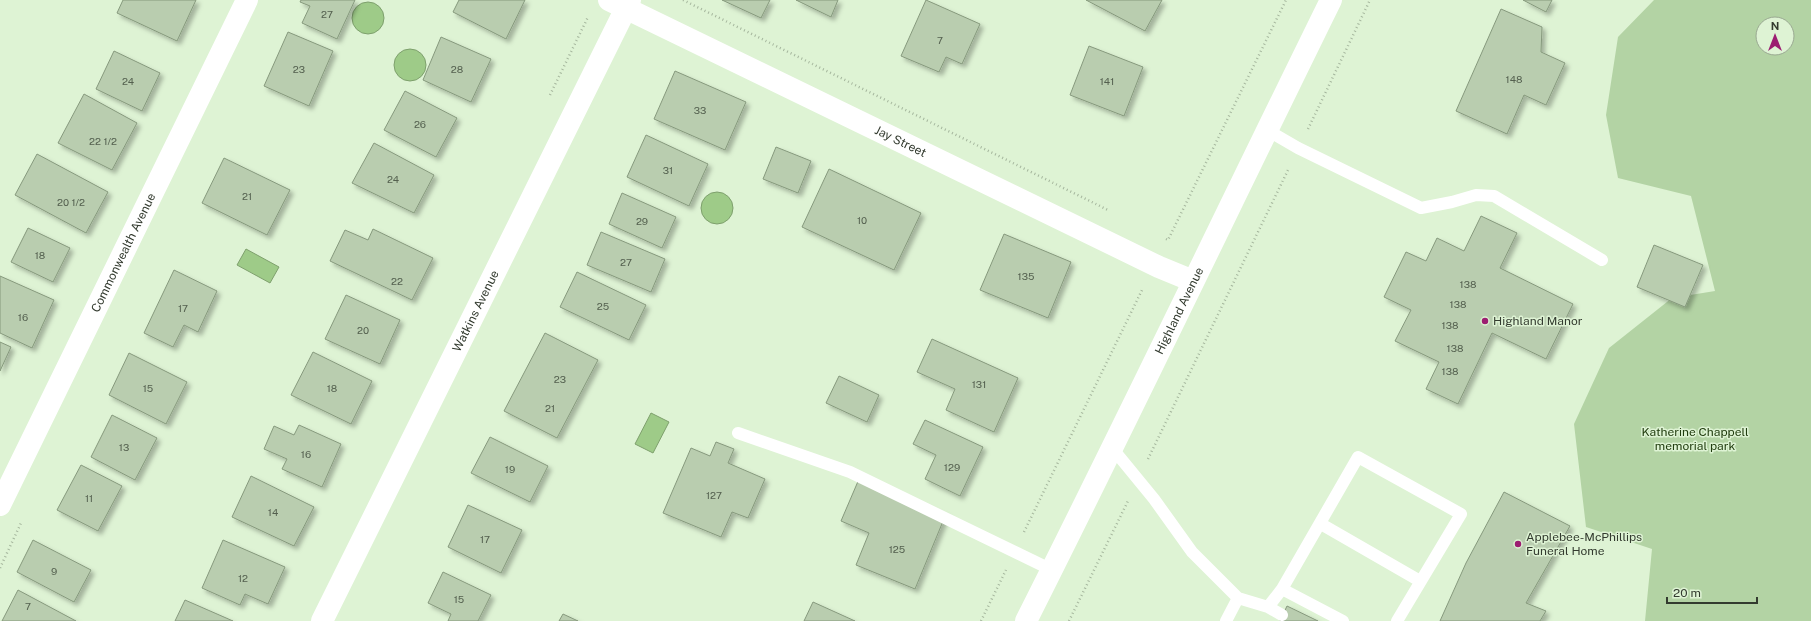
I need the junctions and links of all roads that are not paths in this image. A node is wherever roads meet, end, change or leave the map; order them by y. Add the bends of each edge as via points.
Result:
1 (247, 0) edge
2 (1331, 0) edge
3 (621, 3) edge
4 (1267, 130) junction
5 (1602, 260) dead end
6 (1193, 281) junction
7 (738, 433) dead end
8 (1113, 449) junction
9 (0, 504) edge
10 (1321, 524) junction
11 (1052, 570) junction
12 (1420, 581) junction
13 (1282, 589) junction
14 (1238, 598) junction
15 (1268, 607) junction
16 (1282, 615) dead end
17 (322, 621) edge
18 (1026, 621) edge
19 (1226, 621) edge
20 (1343, 621) edge
21 (1397, 621) edge

1 - 9 street, Commonwealth Avenue
2 - 4 street, Highland Avenue
3 - 6 street, Jay Street via 1145,260
3 - 17 street, Watkins Avenue
4 - 5 lane via 1298,148 1422,208 1476,195 1494,196
4 - 6 street, Highland Avenue
6 - 8 street, Highland Avenue
7 - 11 lane via 850,472
8 - 11 street, Highland Avenue
8 - 14 lane via 1192,552
10 - 12 lane
10 - 12 lane via 1358,457 1461,514
10 - 13 lane
11 - 18 street, Highland Avenue
12 - 21 lane
13 - 15 lane
13 - 20 lane
14 - 15 lane
14 - 19 lane
15 - 16 lane

